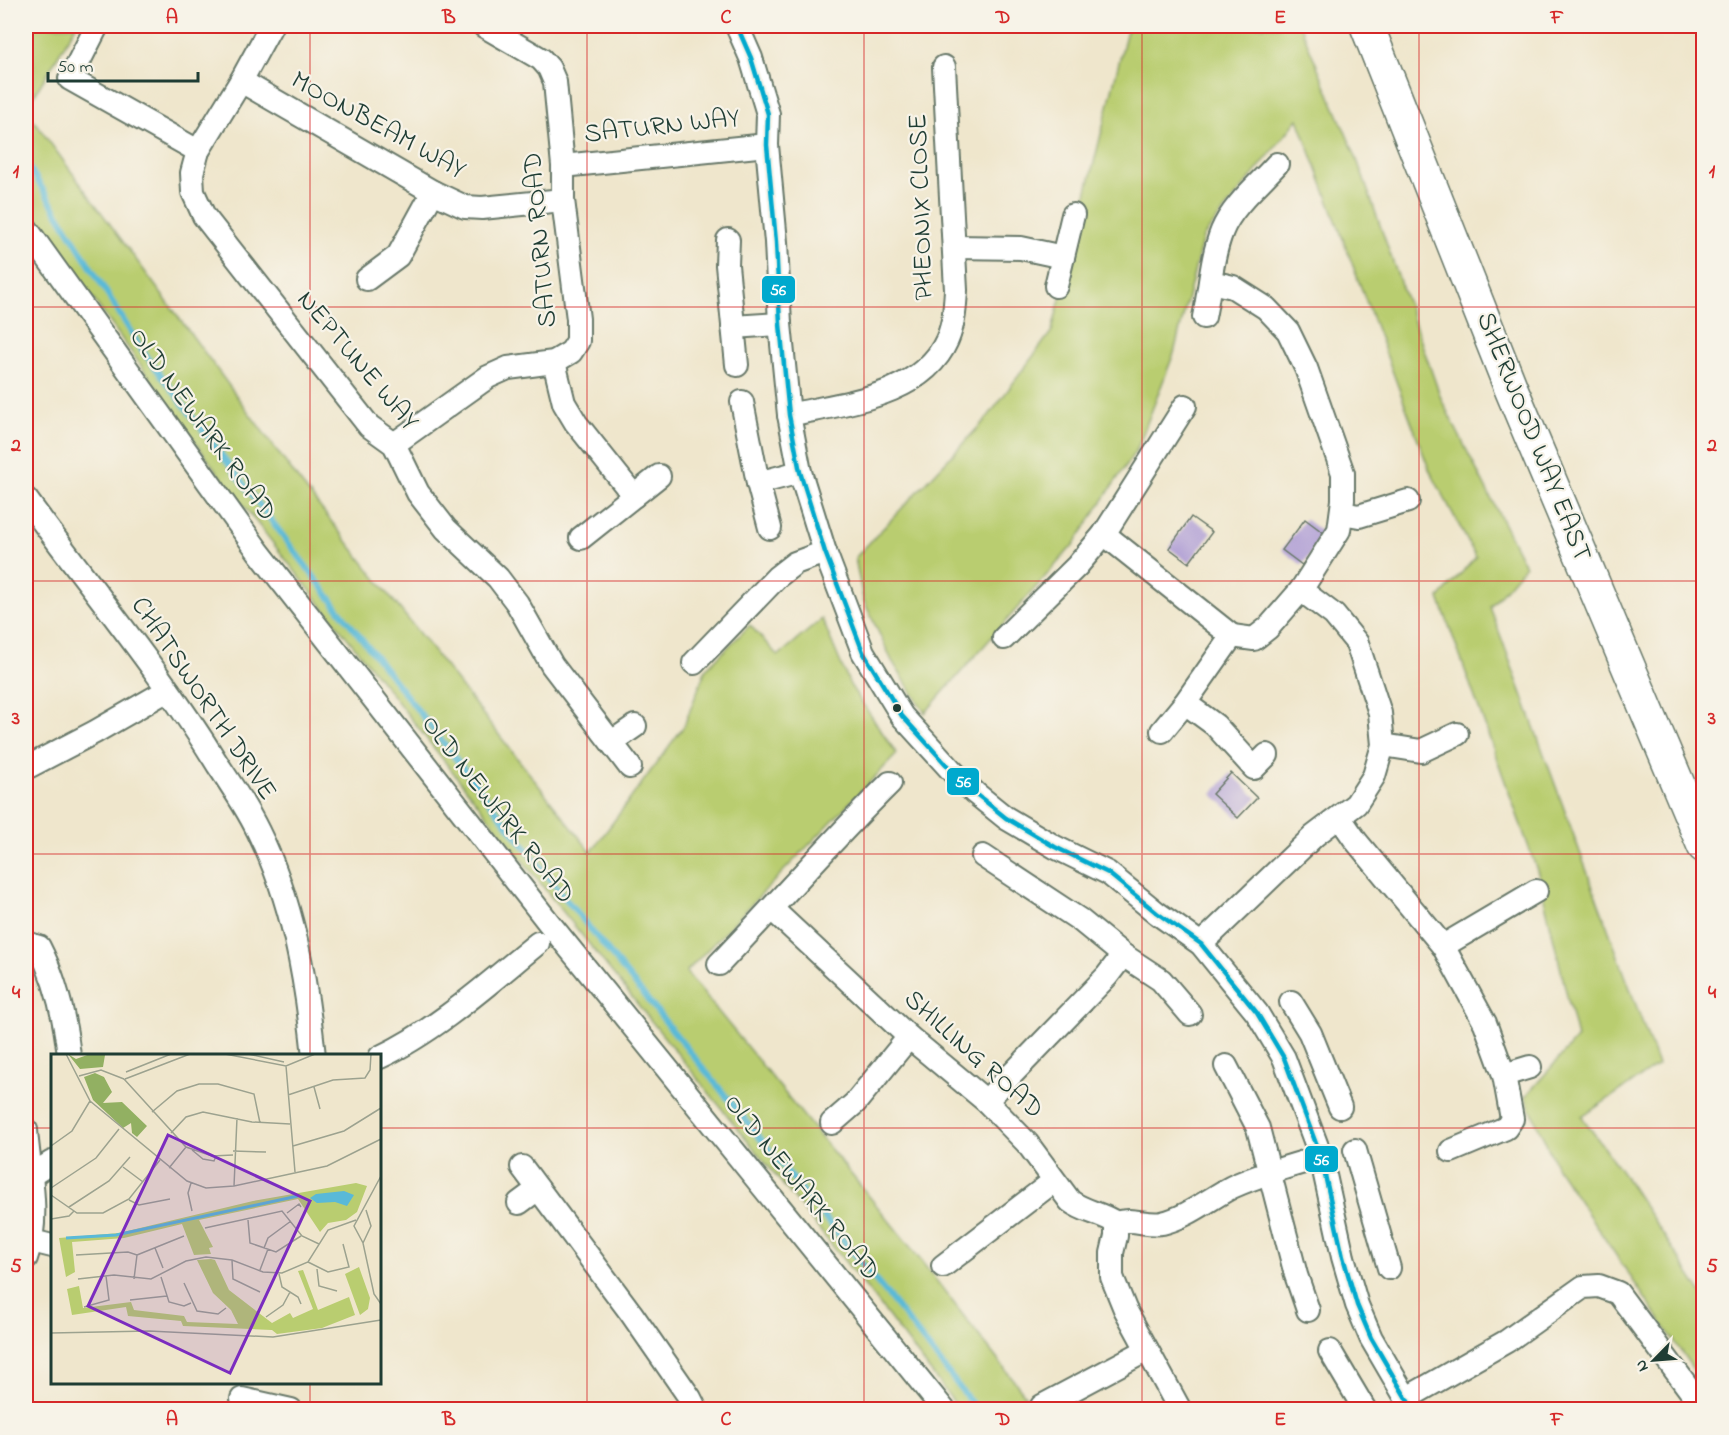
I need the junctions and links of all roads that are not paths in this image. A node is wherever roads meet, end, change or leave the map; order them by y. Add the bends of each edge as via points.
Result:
1 (98, 26) edge
2 (271, 26) edge
3 (737, 26) edge
4 (1367, 26) edge
5 (496, 28) edge
6 (944, 67) dead end
7 (241, 81) junction
8 (767, 146) junction
9 (198, 152) junction
10 (1277, 164) dead end
11 (563, 166) junction
12 (433, 192) junction
13 (563, 200) junction
14 (1073, 215) dead end
15 (26, 228) edge
16 (728, 240) dead end
17 (955, 247) junction
18 (1063, 257) junction
19 (367, 279) dead end
20 (1211, 282) junction
21 (1056, 286) dead end
22 (1204, 317) dead end
23 (780, 324) junction
24 (733, 327) junction
25 (554, 362) junction
26 (737, 365) dead end
27 (742, 402) dead end
28 (1185, 406) dead end
29 (789, 416) junction
30 (394, 444) junction
31 (800, 472) junction
32 (659, 476) dead end
33 (758, 483) junction
34 (634, 496) junction
35 (26, 499) edge
36 (1408, 501) dead end
37 (1342, 513) junction
38 (770, 528) dead end
39 (1104, 534) junction
40 (580, 538) dead end
41 (825, 552) junction
42 (1301, 590) junction
43 (1232, 636) junction
44 (1004, 638) dead end
45 (694, 663) dead end
46 (168, 690) junction
47 (1185, 703) junction
48 (635, 726) dead end
49 (1162, 731) dead end
50 (1457, 734) dead end
51 (612, 742) junction
52 (1383, 745) junction
53 (1267, 755) dead end
54 (630, 767) dead end
55 (26, 768) edge
56 (890, 783) dead end
57 (1340, 818) junction
58 (1704, 846) edge
59 (983, 856) dead end
60 (1536, 891) dead end
61 (772, 909) junction
62 (26, 943) edge
63 (538, 943) dead end
64 (1201, 944) junction
65 (1443, 946) junction
66 (1124, 955) junction
67 (719, 964) dead end
68 (1291, 1002) dead end
69 (1190, 1014) dead end
70 (909, 1037) junction
71 (69, 1054) edge
72 (314, 1054) edge
73 (381, 1057) edge
74 (1226, 1066) dead end
75 (1530, 1067) dead end
76 (1504, 1075) junction
77 (986, 1101) junction
78 (1303, 1106) junction
79 (832, 1123) dead end
80 (26, 1130) edge
81 (1355, 1150) dead end
82 (1451, 1151) dead end
83 (1321, 1157) junction
84 (51, 1163) edge
85 (522, 1167) dead end
86 (1269, 1172) junction
87 (30, 1176) junction
88 (1054, 1181) junction
89 (538, 1189) junction
90 (519, 1203) dead end
91 (1371, 1205) junction
92 (1333, 1215) junction
93 (1116, 1223) junction
94 (37, 1248) edge
95 (943, 1266) dead end
96 (1389, 1268) dead end
97 (1308, 1310) dead end
98 (1147, 1350) junction
99 (1330, 1352) dead end
100 (243, 1397) edge
101 (1410, 1404) edge
102 (1042, 1406) dead end
103 (1699, 1408) edge
104 (291, 1410) edge
105 (696, 1410) edge
106 (944, 1410) edge
107 (1180, 1410) edge
108 (1365, 1410) edge

1 - 9 street via 70,79
2 - 7 street, NEPTUNE WAY
3 - 8 street via 768,114
4 - 58 highway, SHERWOOD WAY EAST via 1512,391
5 - 11 street, SATURN ROAD via 549,68 555,82
6 - 17 street, PHEONIX CLOSE
7 - 9 street, NEPTUNE WAY
7 - 12 street, MOONBEAM WAY
8 - 11 street, SATURN WAY
8 - 23 street
9 - 30 street, NEPTUNE WAY via 192,172 193,192 204,216 369,426
10 - 20 street via 1222,230
11 - 13 street, SATURN ROAD
12 - 13 street, MOONBEAM WAY via 465,207
12 - 19 street via 398,256
13 - 25 street, SATURN ROAD via 578,341 571,352
14 - 18 street
15 - 106 street, OLD NEWARK ROAD via 258,551 549,923
16 - 24 street
17 - 18 street via 1021,248
17 - 29 street, PHEONIX CLOSE via 954,317 938,356 901,386 873,397
18 - 21 street
20 - 22 street
20 - 37 street via 1233,287 1266,308 1288,331 1306,368 1342,473
23 - 24 street
23 - 29 street
24 - 26 street
25 - 30 street, SATURN ROAD via 508,368 488,377
25 - 34 street via 564,403
27 - 33 street
28 - 39 street
29 - 31 street
30 - 51 street, NEPTUNE WAY via 418,494 446,529 504,586 552,665
31 - 33 street
31 - 41 street
32 - 34 street
33 - 38 street
34 - 40 street
35 - 46 street, CHATSWORTH DRIVE
36 - 37 street via 1359,516
37 - 42 street via 1339,530
39 - 43 street
39 - 44 street
41 - 45 street via 795,563 777,577
41 - 64 street via 863,652 902,716 952,772 1006,818 1055,848 1108,873
42 - 43 street via 1254,639
42 - 52 street via 1334,615 1357,643 1380,713
43 - 47 street
46 - 55 street
46 - 72 street, CHATSWORTH DRIVE via 258,830 275,871 290,916 309,1005
47 - 49 street
47 - 53 street via 1215,725 1254,768
48 - 51 street
50 - 52 street via 1421,751
51 - 54 street, NEPTUNE WAY
52 - 57 street via 1374,776 1356,804
56 - 61 street
57 - 64 street via 1314,836
57 - 65 street
59 - 66 street via 1080,920
60 - 65 street
61 - 67 street
61 - 70 street, SHILLING ROAD
62 - 71 street via 39,947 48,964
63 - 73 street via 403,1046
64 - 78 street via 1257,1012 1284,1058
65 - 76 street via 1485,1023
66 - 69 street via 1161,980
66 - 77 street
68 - 78 street via 1310,1034 1337,1099
70 - 77 street, SHILLING ROAD
70 - 79 street via 855,1103
74 - 86 street via 1257,1128
75 - 76 street
76 - 82 street via 1512,1119 1506,1128
77 - 88 street, SHILLING ROAD via 1027,1143
78 - 83 street
80 - 87 street
81 - 91 street
83 - 86 street
83 - 92 street
84 - 87 street
85 - 89 street
86 - 93 street via 1160,1224 1129,1220
86 - 97 street
87 - 94 street
88 - 93 street, SHILLING ROAD via 1078,1207
88 - 95 street
89 - 90 street
89 - 105 street via 631,1312
91 - 92 street
91 - 96 street
92 - 101 street via 1357,1305 1371,1338
93 - 98 street via 1112,1277
98 - 102 street
98 - 107 street
99 - 108 street
100 - 104 street
101 - 103 street via 1584,1287 1599,1286 1618,1293

